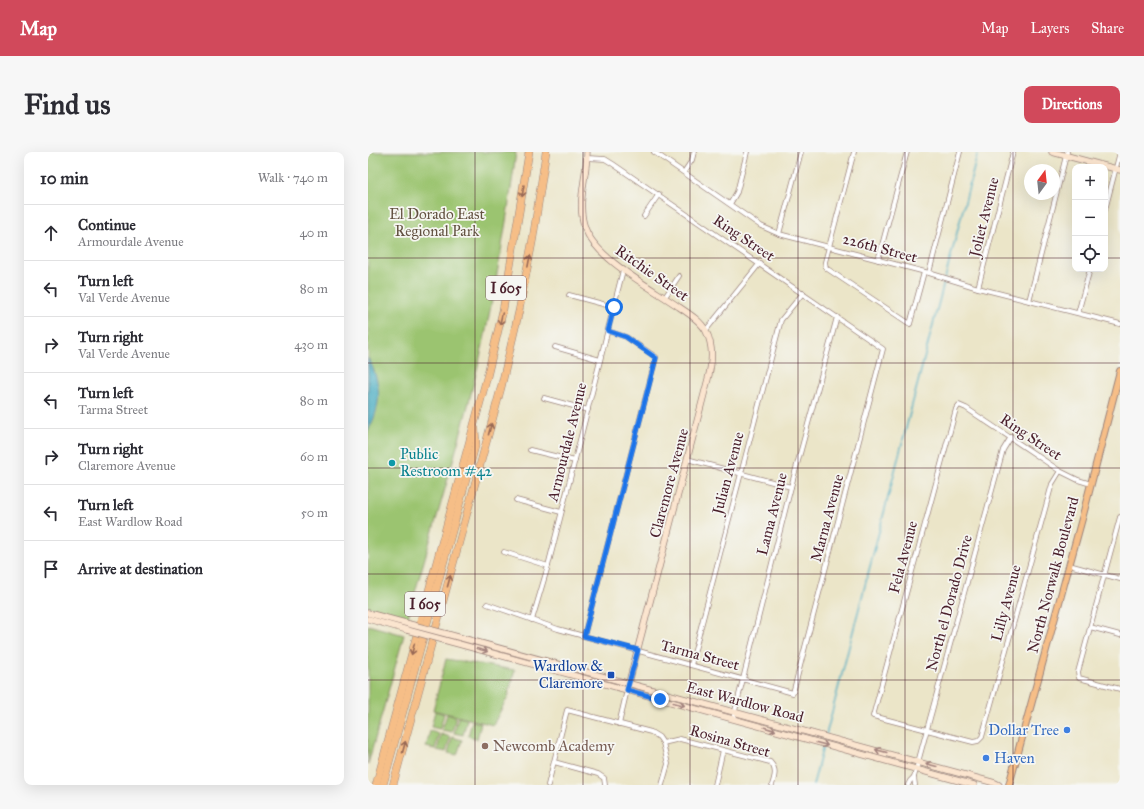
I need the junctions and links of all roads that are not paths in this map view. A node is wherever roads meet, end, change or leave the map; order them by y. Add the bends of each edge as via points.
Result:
1 (529, 152) edge
2 (546, 152) edge
3 (654, 152) edge
4 (694, 152) edge
5 (747, 152) edge
6 (801, 152) edge
7 (854, 152) edge
8 (907, 152) edge
9 (960, 152) edge
10 (1013, 152) edge
11 (1052, 152) edge
12 (1120, 152) edge
13 (1066, 154) edge
14 (587, 155) edge
15 (1118, 169) edge
16 (684, 172) junction
17 (659, 194) junction
18 (1108, 201) edge
19 (730, 204) junction
20 (644, 216) dead end
21 (779, 234) junction
22 (829, 247) junction
23 (878, 260) junction
24 (760, 263) junction
25 (623, 270) junction
26 (924, 272) junction
27 (1089, 272) edge
28 (929, 273) junction
29 (679, 276) dead end
30 (978, 288) junction
31 (802, 293) junction
32 (569, 295) dead end
33 (665, 297) junction
34 (1029, 301) junction
35 (614, 307) junction
36 (1078, 313) junction
37 (837, 317) junction
38 (1120, 324) edge
39 (706, 330) junction
40 (608, 331) junction
41 (555, 347) dead end
42 (883, 349) joint
43 (600, 360) junction
44 (1120, 371) edge
45 (544, 398) dead end
46 (959, 405) joint
47 (588, 410) junction
48 (475, 422) junction
49 (1011, 437) junction
50 (530, 450) dead end
51 (687, 459) junction
52 (575, 461) junction
53 (1060, 471) junction
54 (740, 473) junction
55 (1090, 484) junction
56 (791, 487) junction
57 (516, 500) dead end
58 (561, 512) junction
59 (1120, 517) edge
60 (1119, 524) edge
61 (504, 552) dead end
62 (1069, 565) junction
63 (548, 566) junction
64 (1105, 575) junction
65 (1120, 579) edge
66 (487, 604) dead end
67 (368, 613) edge
68 (368, 619) edge
69 (532, 620) junction
70 (408, 627) junction
71 (1090, 627) junction
72 (1120, 635) edge
73 (584, 636) junction
74 (446, 637) junction
75 (638, 650) junction
76 (691, 665) junction
77 (742, 679) junction
78 (629, 683) junction
79 (1120, 689) edge
80 (627, 690) junction
81 (793, 693) joint
82 (735, 711) junction
83 (733, 719) junction
84 (619, 724) junction
85 (927, 730) junction
86 (663, 743) junction
87 (723, 750) junction
88 (554, 762) junction
89 (918, 762) junction
90 (916, 769) junction
91 (914, 777) junction
92 (376, 785) edge
93 (383, 785) edge
94 (393, 785) edge
95 (548, 785) edge
96 (605, 785) edge
97 (662, 785) edge
98 (715, 785) edge
99 (772, 785) edge
100 (908, 785) edge
101 (914, 785) edge
102 (974, 785) edge
103 (999, 785) edge
104 (1009, 785) edge

1 -> 48 highway, I 605 via 503,310
94 -> 2 highway, I 605 via 501,388 533,238
3 - 16 street, 226th Street
4 - 16 street
5 - 19 street via 737,192
6 - 21 street
7 - 22 street
8 - 23 street
9 - 28 street
10 - 30 street, Joliet Avenue
11 - 13 main road
12 - 15 street
13 - 15 main road
13 - 34 street
14 - 17 street, Ring Street via 605,159
14 - 25 main road, Ritchie Street via 581,205 587,233 600,250
15 - 18 street
16 - 19 street, 226th Street
17 - 20 street
17 - 24 street, Ring Street
19 - 21 street, 226th Street via 761,226
21 - 22 street, 226th Street
22 - 23 street, 226th Street
22 - 26 street via 826,268 910,324
23 - 26 street, 226th Street
24 - 31 street, Ring Street
24 - 39 street
25 - 33 main road, Ritchie Street
25 - 35 street, Armourdale Avenue
26 - 28 street, 226th Street
27 - 36 street
28 - 30 street, 226th Street
29 - 33 street
30 - 34 street, 226th Street
31 - 37 street, Ring Street
31 - 54 street, Julian Avenue via 781,320
32 - 35 street
33 - 39 main road, Ritchie Street via 691,315
34 - 36 street, 226th Street
35 - 40 street, Armourdale Avenue
36 - 38 street, 226th Street
37 - 42 street, Ring Street
37 - 56 street, Lama Avenue
39 - 51 main road, Claremore Avenue via 712,366
40 - 43 street, Armourdale Avenue
40 - 73 street via 626,337 656,358
41 - 43 street
42 - 81 street, Marna Avenue
43 - 47 street, Armourdale Avenue
44 - 55 main road, North Norwalk Boulevard
45 - 47 street
46 - 49 street, Ring Street
46 - 85 street, Fela Avenue via 956,408 873,716
47 - 52 street, Armourdale Avenue
48 -> 92 highway, I 605
48 - 93 highway, I 605 via 476,443
49 - 53 street, Ring Street
49 - 85 street, North el Dorado Drive via 1004,450
50 - 52 street
51 - 54 street
51 - 75 main road, Claremore Avenue
52 - 58 street, Armourdale Avenue
53 - 55 street, Ring Street
53 - 85 street, Lilly Avenue via 1052,484 982,737 973,742
54 - 56 street
54 - 76 street, Julian Avenue
55 - 62 main road, North Norwalk Boulevard
56 - 77 street, Lama Avenue
57 - 58 street
58 - 63 street, Armourdale Avenue
59 - 60 street
60 - 64 street
61 - 63 street
62 - 64 street
62 - 104 main road, North Norwalk Boulevard
63 - 69 street, Armourdale Avenue
64 - 65 street
64 - 71 street
66 - 69 street, Tarma Street
67 - 70 main road, East Wardlow Road
68 - 70 main road, East Wardlow Road
69 - 73 street, Tarma Street
70 - 74 main road, East Wardlow Road, bridge
71 - 72 street
71 - 79 street via 1078,672 1079,678
73 - 75 street, Tarma Street
74 - 78 main road, East Wardlow Road
74 -> 80 main road, East Wardlow Road
75 - 76 street, Tarma Street
75 - 78 main road, Claremore Avenue
76 - 77 street, Tarma Street
77 - 81 street, Tarma Street
77 - 82 street, Lama Avenue
78 - 80 main road, Claremore Avenue
78 - 82 main road, East Wardlow Road
80 -> 83 main road, East Wardlow Road
80 - 84 street, Claremore Avenue
82 - 83 street, Lama Avenue
89 -> 82 main road, East Wardlow Road
83 -> 90 main road, East Wardlow Road
84 - 86 street via 651,732
84 - 88 street via 567,710
85 - 89 street, North el Dorado Drive
86 - 87 street, Rosina Street via 680,739
86 - 97 street via 668,764
87 - 98 street
87 - 99 street, Rosina Street via 770,762 775,774
88 - 95 street
88 - 96 street via 598,774 604,778
89 - 90 street, North el Dorado Drive
103 -> 89 main road, East Wardlow Road
90 - 91 street, North el Dorado Drive
90 - 102 main road, East Wardlow Road
91 - 100 street, North el Dorado Drive
91 - 101 street, North el Dorado Drive

